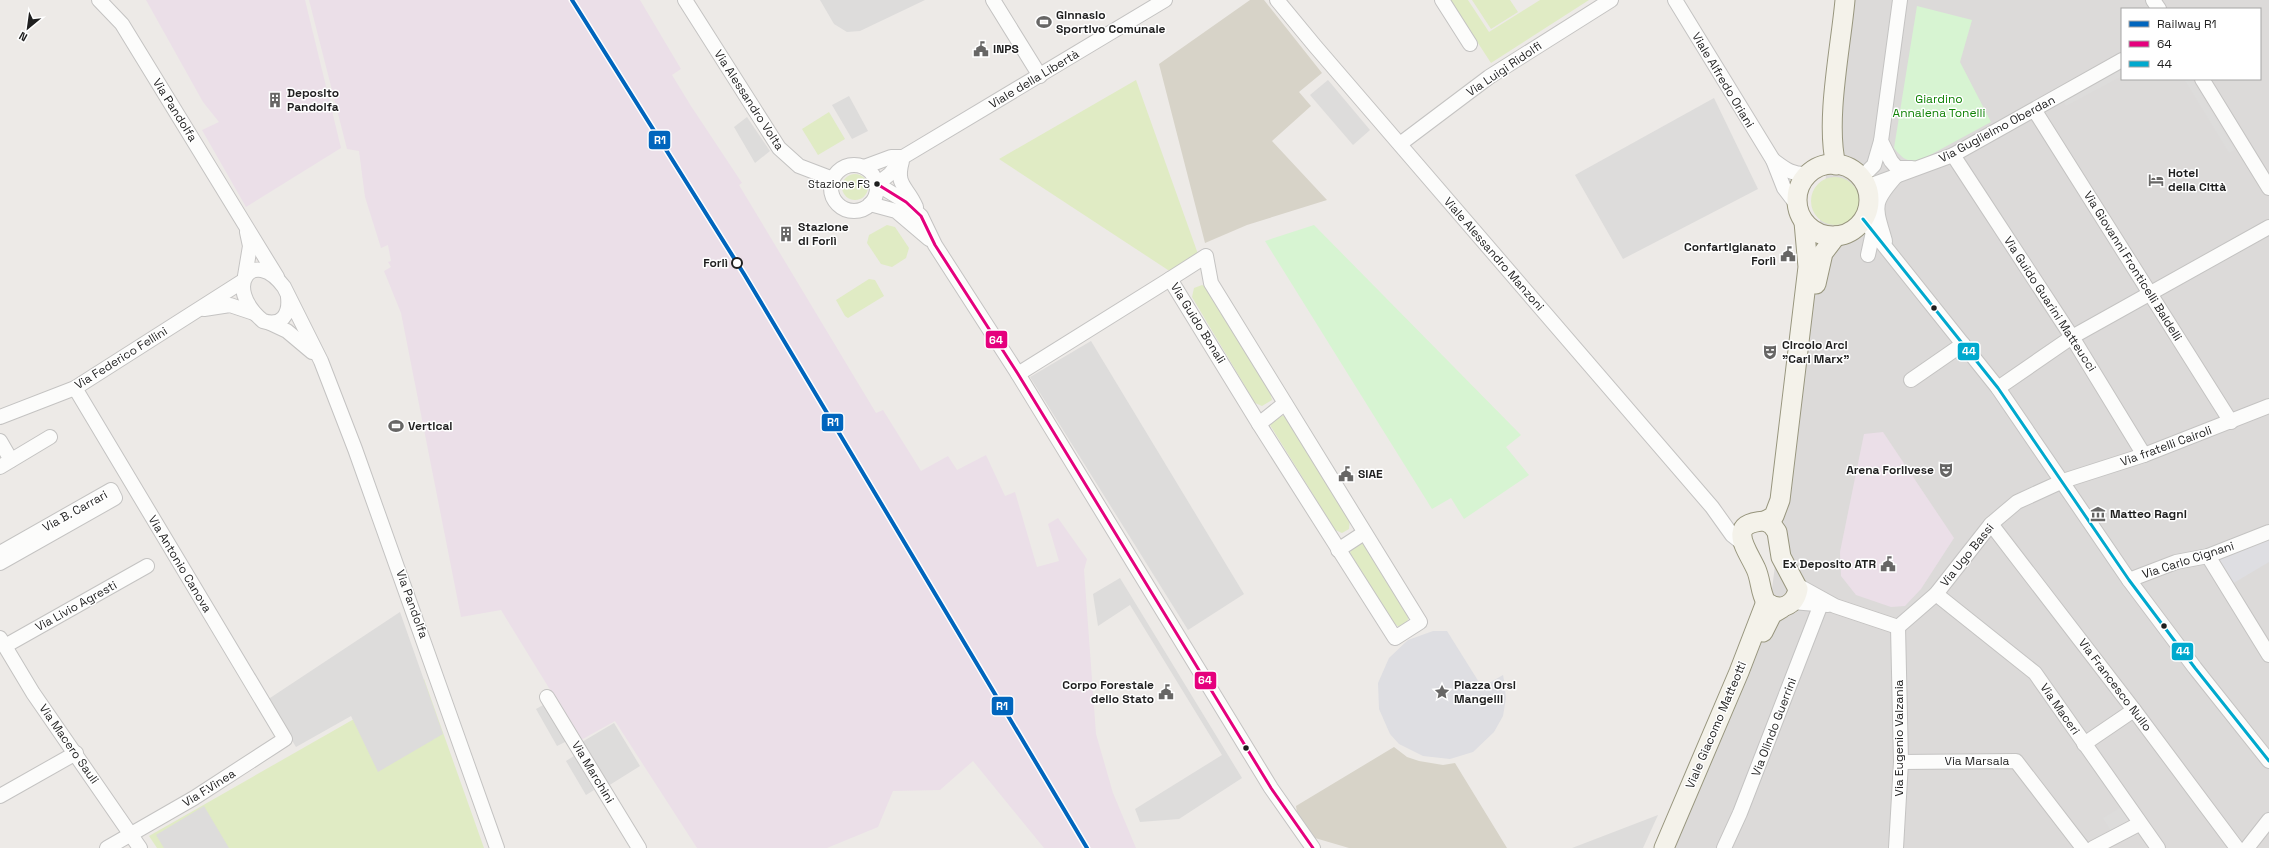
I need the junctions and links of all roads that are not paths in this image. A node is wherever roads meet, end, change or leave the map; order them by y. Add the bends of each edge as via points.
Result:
1 (99, 0) edge
2 (685, 0) edge
3 (993, 0) edge
4 (1165, 0) edge
5 (1277, 0) edge
6 (1442, 0) edge
7 (1611, 0) edge
8 (1675, 0) edge
9 (1846, 0) edge
10 (1900, 0) edge
11 (1470, 44) dead end
12 (2121, 61) edge
13 (1040, 76) junction
14 (2203, 80) edge
15 (2035, 110) junction
16 (1833, 116) junction
17 (1881, 141) junction
18 (1400, 144) junction
19 (1953, 155) junction
20 (903, 157) junction
21 (1773, 160) junction
22 (1836, 165) junction
23 (864, 167) junction
24 (1916, 168) junction
25 (1811, 172) junction
26 (1897, 175) junction
27 (832, 179) junction
28 (1864, 183) junction
29 (877, 184) junction
30 (2269, 188) edge
31 (870, 204) junction
32 (1797, 205) junction
33 (921, 216) junction
34 (1804, 222) junction
35 (246, 223) junction
36 (1868, 225) junction
37 (2269, 227) edge
38 (1836, 236) junction
39 (936, 245) junction
40 (1887, 249) junction
41 (1868, 255) dead end
42 (244, 278) junction
43 (278, 279) junction
44 (1170, 279) junction
45 (2150, 294) junction
46 (288, 297) junction
47 (196, 312) junction
48 (254, 313) junction
49 (270, 323) junction
50 (2072, 337) junction
51 (1963, 344) junction
52 (321, 361) junction
53 (1018, 374) junction
54 (1911, 380) dead end
55 (75, 388) junction
56 (1998, 388) junction
57 (1284, 404) junction
58 (2269, 406) edge
59 (0, 417) edge
60 (2231, 422) junction
61 (1259, 424) junction
62 (50, 437) dead end
63 (0, 441) edge
64 (2144, 455) junction
65 (6, 464) edge
66 (2062, 481) junction
67 (1991, 524) junction
68 (1771, 527) junction
69 (2269, 532) edge
70 (1364, 533) junction
71 (1743, 536) junction
72 (1338, 550) junction
73 (0, 553) edge
74 (2208, 556) junction
75 (0, 563) edge
76 (147, 566) dead end
77 (2129, 580) junction
78 (1936, 594) junction
79 (1784, 599) junction
80 (1828, 605) junction
81 (1898, 627) junction
82 (2, 642) edge
83 (2269, 655) edge
84 (547, 697) dead end
85 (2134, 710) junction
86 (285, 739) joint
87 (2084, 744) junction
88 (76, 753) junction
89 (2269, 761) edge
90 (1901, 762) junction
91 (0, 796) edge
92 (2269, 820) edge
93 (2140, 824) junction
94 (131, 834) junction
95 (107, 848) edge
96 (140, 848) edge
97 (497, 848) edge
98 (639, 848) edge
99 (1313, 848) edge
100 (1664, 848) edge
101 (1674, 848) edge
102 (1724, 848) edge
103 (1896, 848) edge
104 (2083, 848) edge
105 (2093, 848) edge
106 (2158, 848) edge
107 (2237, 848) edge
108 (2247, 848) edge

1 - 35 street, Via Pandolfa via 122,24
2 - 27 street, Via Alessandro Volta via 779,148 799,166
3 - 13 street
4 - 13 street, Viale della Libertà
5 - 18 street, Viale Alessandro Manzoni
6 - 11 street
7 - 18 street, Via Luigi Ridolfi via 1489,77
8 - 21 street, Viale Alfredo Oriani
9 - 16 main road
10 - 17 street
12 - 15 street, Via Guglielmo Oberdan
13 - 20 street, Viale della Libertà
14 - 30 street
15 - 19 street, Via Guglielmo Oberdan
15 - 45 street, Via Giovanni Fronticelli Baldelli
16 - 22 main road
16 - 25 main road via 1822,155
17 - 24 street via 1897,168
17 - 28 street via 1874,165
18 - 71 street, Viale Alessandro Manzoni via 1712,507
19 - 24 street, Via Guglielmo Oberdan
19 - 50 street, Via Guido Guarini Matteucci
20 - 23 street, Viale della Libertà via 885,158
20 - 29 street, Viale della Libertà via 890,174
20 - 33 street via 899,180
21 - 25 street, Viale Alfredo Oriani via 1786,171 1797,174
21 - 32 street, Viale Alfredo Oriani via 1784,188
22 - 25 main road via 1824,166
22 - 28 main road via 1847,168
23 - 27 street via 849,165 842,168
23 - 29 street via 871,172
24 - 26 street, Via Guglielmo Oberdan
25 - 32 main road via 1799,188
26 - 28 street, Via Guglielmo Oberdan
26 - 40 street via 1877,203 1877,218
27 - 31 street via 832,195 842,207 857,211
28 - 36 main road
29 - 31 street via 875,198
29 - 33 street via 906,202
31 - 39 street via 896,211
32 - 34 main road
33 - 39 street
34 - 38 main road via 1817,233
34 - 68 main road via 1808,267 1780,500
35 - 42 street, Via Pandolfa via 250,246
35 - 43 street, Via Pandolfa
36 - 38 main road
36 - 40 street
36 - 41 street
37 - 45 street
38 - 68 main road via 1823,253 1818,269 1789,501
39 - 53 street
40 - 51 street
42 - 43 street via 250,271 259,269 269,272
42 - 47 street, Via Federico Fellini
42 - 48 street, Via Pandolfa via 246,302
43 - 46 street, Via Pandolfa
44 - 53 street
44 - 57 street, Via Guido Bonali via 1206,256 1211,283
44 - 61 street, Via Guido Bonali
45 - 50 street
45 - 60 street, Via Giovanni Fronticelli Baldelli
46 - 49 street via 287,314 283,319
46 - 52 street, Via Pandolfa
47 - 48 street, Via Federico Fellini via 218,305 230,305
47 - 55 street, Via Federico Fellini
48 - 49 street, Via Pandolfa via 263,321
49 - 52 street, Via Pandolfa via 287,331
50 - 56 street
50 - 64 street, Via Guido Guarini Matteucci
51 - 54 street
51 - 56 street
52 - 97 street, Via Pandolfa via 356,449
53 - 99 street via 1271,788
55 - 59 street, Via Federico Fellini
55 - 86 street, Via Antonio Canova
56 - 66 street
57 - 61 street
57 - 70 street, Via Guido Bonali
58 - 60 street, Via fratelli Cairoli
60 - 64 street, Via fratelli Cairoli
61 - 72 street, Via Guido Bonali
62 - 65 street
63 - 65 street
64 - 66 street, Via fratelli Cairoli
66 - 67 street, Via Ugo Bassi via 2017,502
66 - 77 street
67 - 78 street, Via Ugo Bassi
67 - 85 street, Via Francesco Nullo
68 - 71 main road via 1749,524
68 - 79 main road via 1781,557
69 - 74 street, Via Carlo Cignani
70 - 72 street
70 - 72 street, Via Guido Bonali via 1420,622 1394,638
71 - 79 main road via 1756,569
73 - 75 street, Via B. Carrari via 111,490 115,498
74 - 77 street, Via Carlo Cignani via 2176,562
74 - 83 street
76 - 82 street, Via Livio Agresti
77 - 89 street via 2194,668
78 - 81 street, Via Ugo Bassi
78 - 87 street, Via Maceri via 2035,673
79 - 80 street
79 - 100 main road, Viale Giacomo Matteotti via 1739,672
79 - 101 main road, Viale Giacomo Matteotti via 1767,622
80 - 81 street
80 - 102 street, Via Olindo Guerrini
81 - 90 street, Via Eugenio Valzania
82 - 88 street, Via Macero Sauli via 33,693
84 - 98 street, Via Marchini
85 - 87 street
85 - 107 street, Via Francesco Nullo
86 - 94 street, Via F.Vinea via 194,798
87 - 93 street, Via Maceri
88 - 91 street
88 - 94 street, Via Macero Sauli
90 - 103 street, Via Eugenio Valzania
90 - 104 street, Via Marsala via 2016,760
92 - 108 street
93 - 105 street
93 - 106 street, Via Maceri
94 - 95 street, Via F.Vinea
94 - 96 street, Via Macero Sauli

